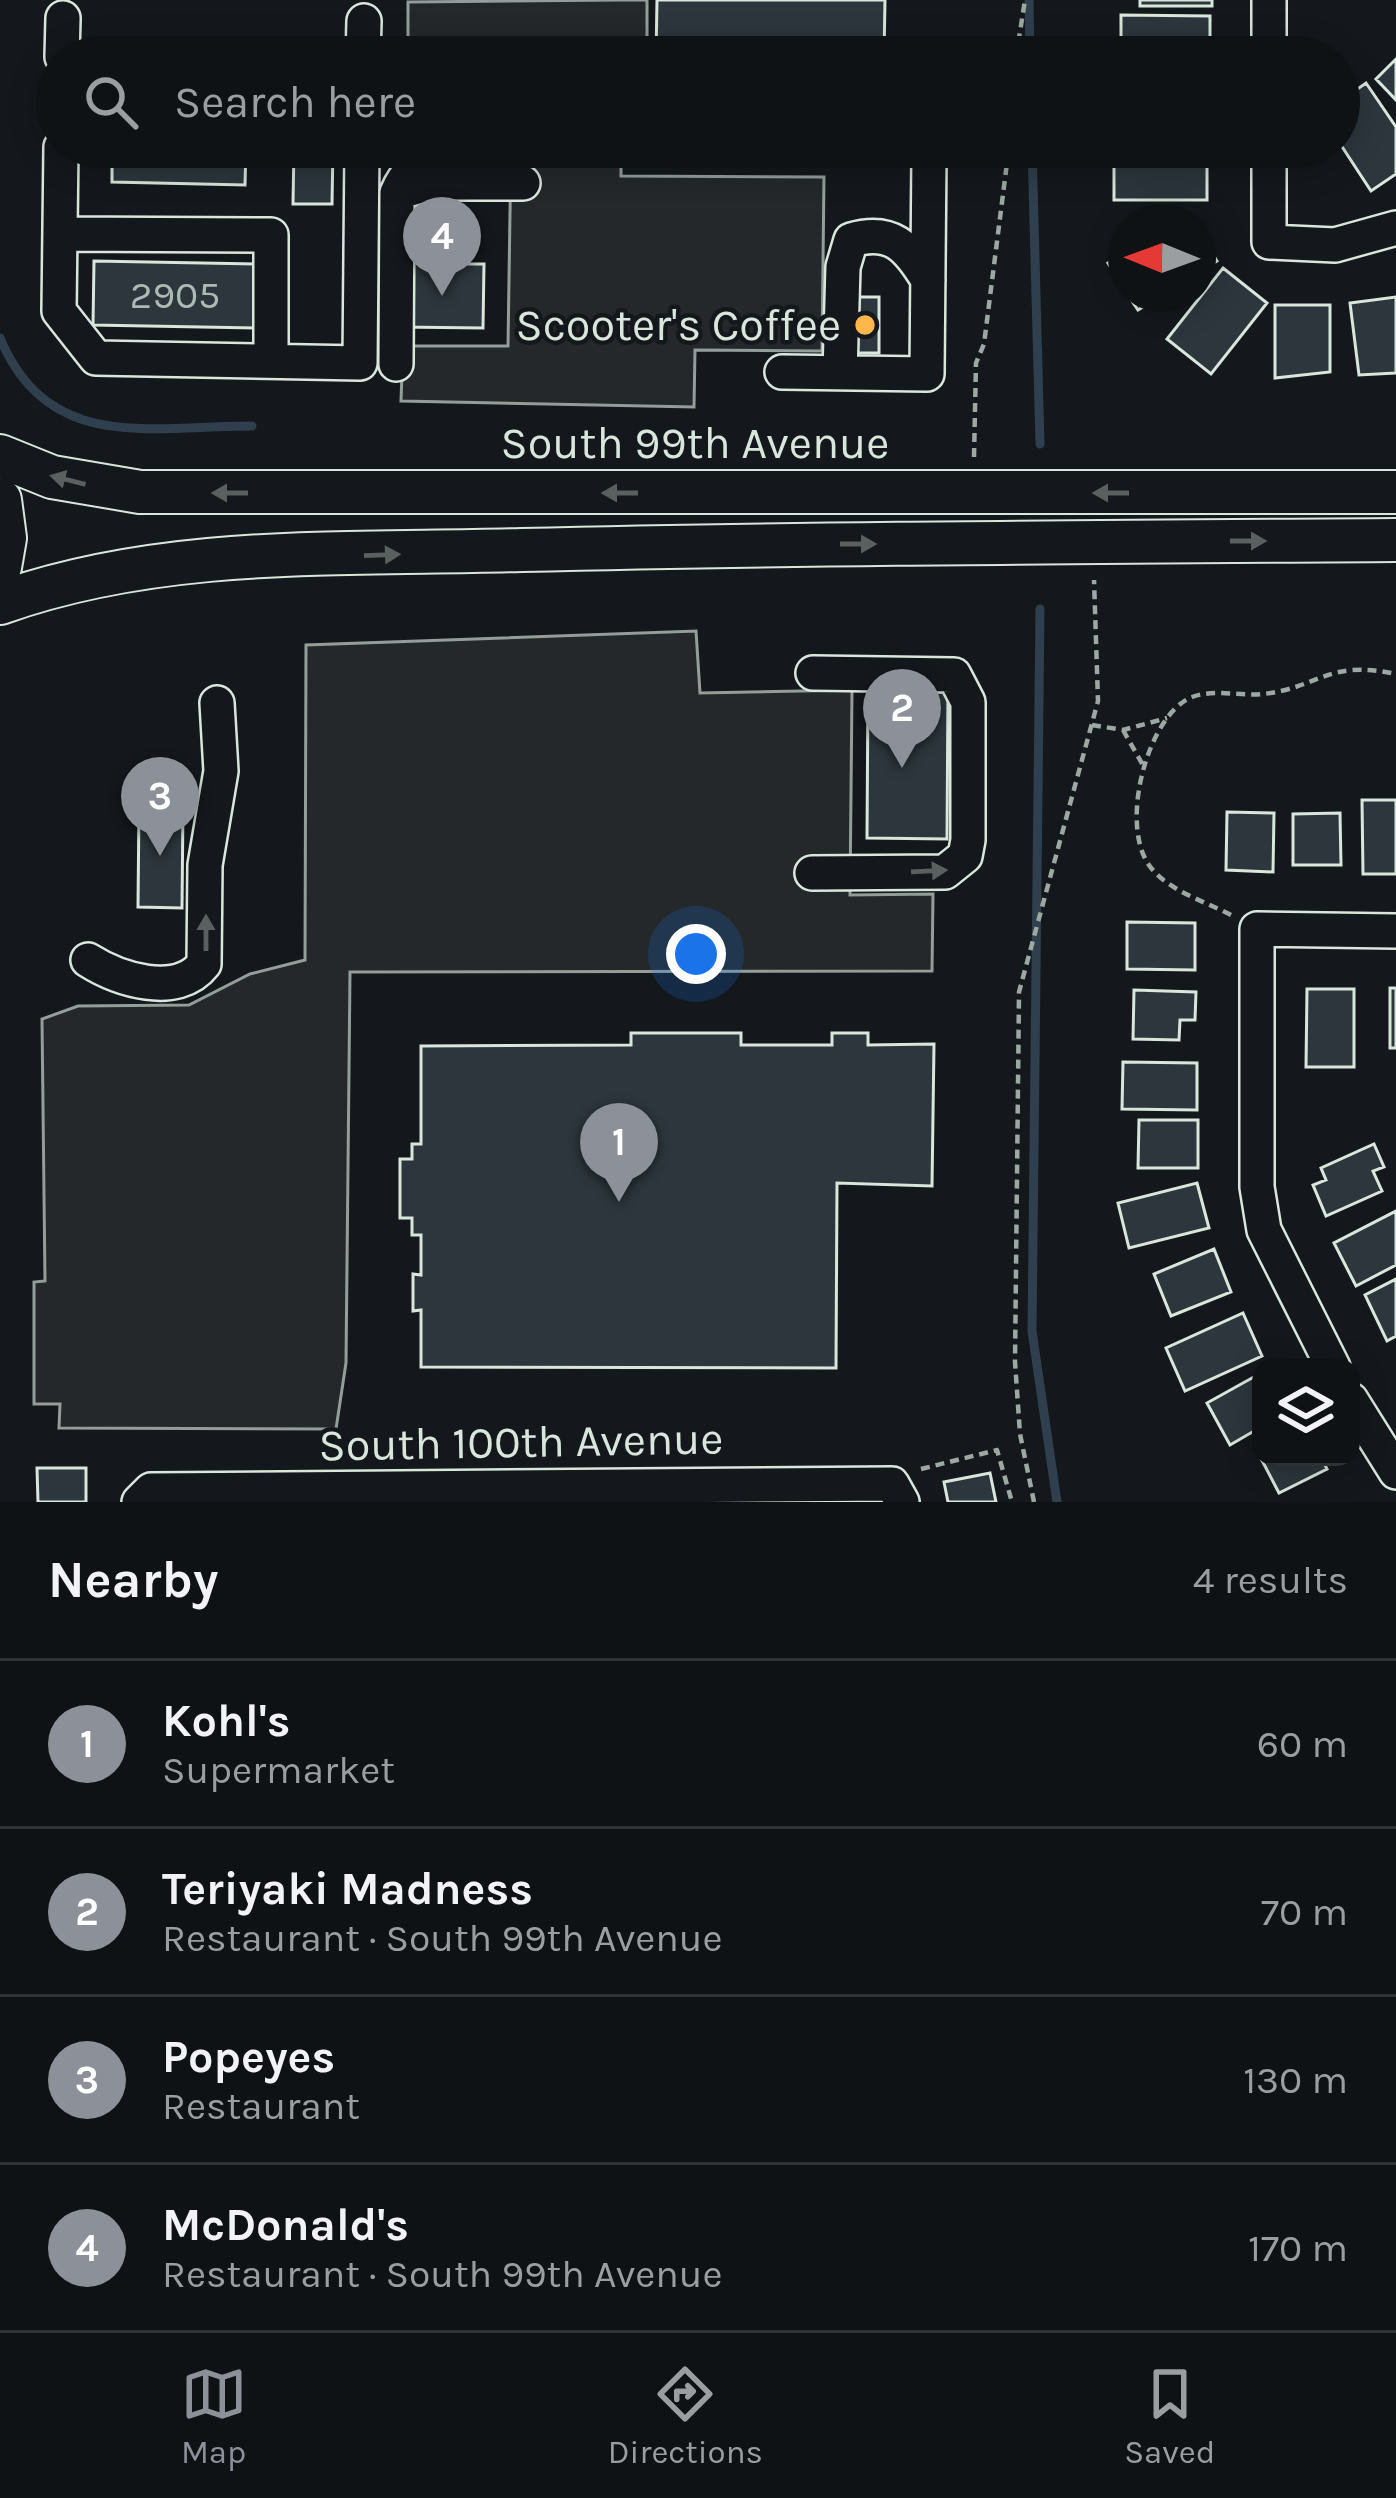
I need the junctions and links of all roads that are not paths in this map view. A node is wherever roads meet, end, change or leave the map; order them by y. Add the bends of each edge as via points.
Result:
1 (1269, 0) edge
2 (63, 18) dead end
3 (364, 21) dead end
4 (63, 36) edge
5 (364, 36) edge
6 (1269, 36) edge
7 (61, 168) edge
8 (362, 168) edge
9 (523, 168) dead end
10 (929, 168) edge
11 (1269, 168) edge
12 (1396, 228) edge
13 (59, 234) junction
14 (928, 280) junction
15 (271, 362) junction
16 (396, 364) dead end
17 (782, 372) dead end
18 (840, 373) junction
19 (0, 456) edge
20 (1396, 493) edge
21 (0, 500) edge
22 (1396, 540) edge
23 (0, 567) edge
24 (0, 603) edge
25 (813, 673) dead end
26 (218, 703) dead end
27 (812, 873) dead end
28 (1396, 931) edge
29 (88, 960) dead end
30 (1328, 1358) edge
31 (1360, 1414) edge
32 (1396, 1472) edge
33 (897, 1492) edge
34 (761, 1493) edge
35 (622, 1494) edge
36 (400, 1495) edge
37 (145, 1496) edge
38 (261, 1496) edge

1 - 6 street
2 - 4 street
3 - 5 street
7 - 13 street
8 - 15 street via 360,363
9 - 16 street via 397,193
10 - 14 street
11 - 12 street via 1269,242 1335,245
13 - 15 street via 58,310 96,358
13 - 15 street via 272,235
14 - 18 street via 927,374
14 - 18 street via 908,246 876,233 851,240
17 - 18 street
20 -> 19 main road, South 99th Avenue via 140,493 52,477
21 - 23 main road
24 -> 22 main road via 94,575 177,562 740,545
27 -> 25 street via 945,872 964,856 968,840 968,702 954,675
29 -> 26 street via 119,980 183,979 204,964 205,865 221,771
28 - 30 street via 1257,929 1264,1230
31 - 32 street
33 - 34 street, South 100th Avenue
34 - 35 street, South 100th Avenue
35 - 36 street, South 100th Avenue
36 - 38 street, South 100th Avenue
37 - 38 street, South 100th Avenue

